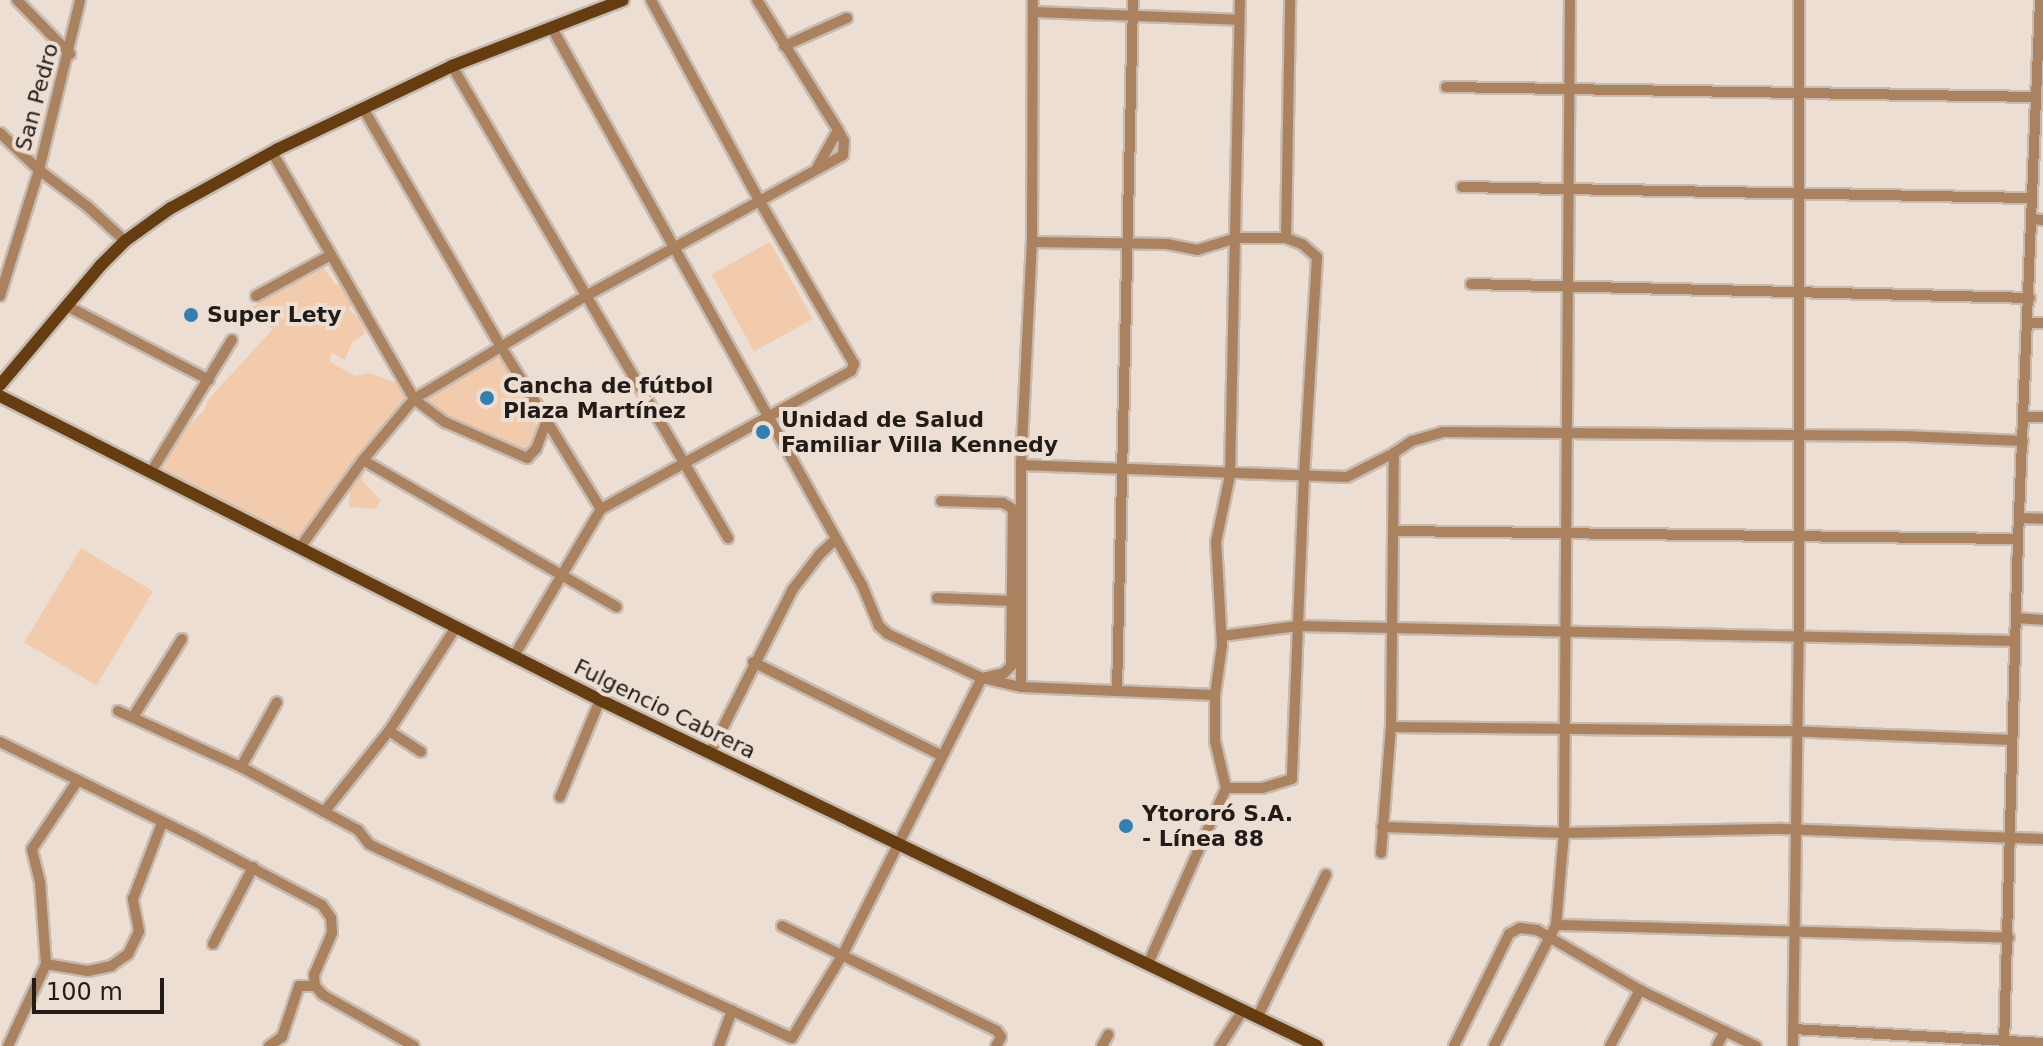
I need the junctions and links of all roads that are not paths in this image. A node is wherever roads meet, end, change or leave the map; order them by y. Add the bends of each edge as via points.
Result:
1 (17, 0) edge
2 (80, 0) edge
3 (623, 0) edge
4 (651, 0) edge
5 (757, 0) edge
6 (1133, 0) edge
7 (1240, 0) edge
8 (1290, 0) edge
9 (1570, 0) edge
10 (1799, 0) edge
11 (2040, 0) edge
12 (1033, 6) edge
13 (1132, 15) junction
14 (847, 18) dead end
15 (1239, 20) junction
16 (552, 28) junction
17 (2041, 34) edge
18 (784, 46) junction
19 (70, 54) junction
20 (452, 66) junction
21 (1446, 87) dead end
22 (1570, 88) junction
23 (1798, 91) junction
24 (2034, 97) junction
25 (363, 108) junction
26 (838, 130) junction
27 (2038, 132) edge
28 (0, 133) edge
29 (272, 152) junction
30 (817, 168) junction
31 (39, 170) junction
32 (1462, 187) dead end
33 (1568, 190) junction
34 (1797, 192) junction
35 (2031, 198) junction
36 (759, 200) junction
37 (2031, 219) junction
38 (2043, 220) edge
39 (1236, 238) junction
40 (1286, 238) junction
41 (125, 241) junction
42 (1032, 242) junction
43 (1126, 244) junction
44 (672, 248) junction
45 (331, 255) junction
46 (1471, 284) dead end
47 (1568, 290) junction
48 (1798, 291) junction
49 (0, 296) edge
50 (256, 296) dead end
51 (584, 297) junction
52 (2030, 298) junction
53 (67, 306) junction
54 (2029, 323) junction
55 (2043, 323) edge
56 (232, 340) dead end
57 (500, 345) junction
58 (209, 380) junction
59 (0, 385) edge
60 (0, 396) edge
61 (414, 399) junction
62 (766, 417) junction
63 (2025, 417) junction
64 (2043, 417) edge
65 (547, 421) junction
66 (1567, 432) junction
67 (1798, 434) junction
68 (2023, 441) junction
69 (1394, 453) junction
70 (363, 460) junction
71 (1021, 465) junction
72 (684, 466) junction
73 (1123, 471) junction
74 (151, 472) junction
75 (1230, 475) junction
76 (1304, 476) junction
77 (941, 501) dead end
78 (601, 509) junction
79 (2020, 518) junction
80 (2043, 519) edge
81 (1395, 531) junction
82 (1566, 532) junction
83 (1800, 534) junction
84 (728, 538) dead end
85 (2018, 539) junction
86 (835, 540) junction
87 (301, 546) junction
88 (561, 574) junction
89 (937, 598) dead end
90 (1011, 601) junction
91 (617, 607) dead end
92 (2016, 618) junction
93 (2043, 620) edge
94 (1297, 626) junction
95 (456, 627) junction
96 (1392, 630) junction
97 (1564, 633) junction
98 (1799, 634) junction
99 (1222, 636) junction
100 (182, 639) dead end
101 (2015, 641) junction
102 (514, 656) junction
103 (753, 662) junction
104 (982, 678) junction
105 (1021, 687) junction
106 (1117, 691) junction
107 (1215, 695) junction
108 (600, 700) junction
109 (277, 702) dead end
110 (118, 711) dead end
111 (133, 717) junction
112 (1391, 727) junction
113 (1564, 730) junction
114 (389, 731) junction
115 (1797, 731) junction
116 (2012, 740) junction
117 (0, 742) edge
118 (421, 752) dead end
119 (710, 753) junction
120 (942, 756) junction
121 (241, 767) junction
122 (78, 780) junction
123 (1226, 788) junction
124 (560, 797) dead end
125 (324, 812) junction
126 (162, 823) junction
127 (1382, 827) junction
128 (1796, 830) junction
129 (1564, 833) junction
130 (2010, 839) junction
131 (2043, 839) edge
132 (896, 845) junction
133 (1381, 853) dead end
134 (253, 867) junction
135 (1326, 875) dead end
136 (1556, 925) junction
137 (782, 926) dead end
138 (1793, 933) junction
139 (1550, 937) junction
140 (2009, 938) junction
141 (213, 944) dead end
142 (843, 954) junction
143 (46, 964) junction
144 (1148, 964) junction
145 (315, 986) junction
146 (1640, 990) junction
147 (732, 1010) junction
148 (1243, 1010) junction
149 (1258, 1016) junction
150 (1793, 1029) junction
151 (1725, 1031) junction
152 (1108, 1035) dead end
153 (2004, 1043) edge
154 (2043, 1043) edge
155 (8, 1046) edge
156 (269, 1046) edge
157 (414, 1046) edge
158 (719, 1046) edge
159 (996, 1046) edge
160 (1102, 1046) edge
161 (1220, 1046) edge
162 (1317, 1046) edge
163 (1454, 1046) edge
164 (1494, 1046) edge
165 (1610, 1046) edge
166 (1717, 1046) edge
167 (1756, 1046) edge
168 (1793, 1046) edge

1 - 19 street
2 - 19 street, San Pedro
3 - 16 main road
4 - 36 street
5 - 18 street
6 - 13 street
7 - 15 street
8 - 40 street
9 - 22 street
10 - 23 street
11 - 17 street
12 - 13 street
12 - 42 street
13 - 15 street
13 - 43 street
14 - 18 street
15 - 39 street
16 - 20 main road
16 - 44 street
17 - 24 street
18 - 26 street
19 - 31 street, San Pedro
20 - 25 main road
20 - 51 street
21 - 22 street
22 - 23 street
22 - 33 street
23 - 24 street
23 - 34 street
24 - 27 street
25 - 29 main road
25 - 57 street
26 - 30 street
26 - 30 street via 843,155
27 - 35 street
28 - 31 street
29 - 41 main road via 171,208
29 - 45 street
30 - 36 street
31 - 41 street
31 - 49 street, San Pedro
32 - 33 street
33 - 34 street
33 - 47 street
34 - 35 street
34 - 48 street
35 - 37 street
36 - 44 street
36 - 62 street via 854,364 851,371
37 - 38 street
37 - 52 street
39 - 40 street
39 - 43 street via 1197,250
39 - 75 street
40 - 76 street via 1317,257
41 - 53 main road
42 - 43 street
42 - 71 street
43 - 73 street
44 - 51 street
44 - 62 street
45 - 50 street
45 - 61 street
46 - 47 street
47 - 48 street
47 - 66 street
48 - 52 street
48 - 67 street
51 - 57 street
51 - 72 street
52 - 54 street
53 - 58 street
53 - 59 main road
54 - 55 street
54 - 63 street
56 - 58 street
57 - 61 street
57 - 65 street
58 - 74 street
60 - 74 main road, Fulgencio Cabrera
61 - 65 street via 445,422 527,458
61 - 70 street
62 - 72 street
62 - 86 street
63 - 64 street
63 - 68 street
65 - 78 street
66 - 67 street
66 - 69 street via 1443,432
66 - 82 street
67 - 68 street
67 - 83 street
68 - 79 street
69 - 76 street via 1347,477
69 - 81 street
70 - 87 street
70 - 88 street
71 - 73 street
71 - 105 street
72 - 78 street
72 - 84 street
73 - 75 street
73 - 106 street
74 - 87 main road, Fulgencio Cabrera
75 - 76 street
75 - 99 street via 1216,542
76 - 94 street
77 - 90 street via 1012,507
78 - 88 street
79 - 80 street
79 - 85 street
81 - 82 street
81 - 96 street
82 - 83 street
82 - 97 street
83 - 85 street
83 - 98 street
85 - 92 street
86 - 103 street via 793,589
86 - 104 street via 879,626
87 - 95 main road, Fulgencio Cabrera
88 - 91 street
88 - 102 street
89 - 90 street
90 - 104 street via 1010,668
92 - 93 street
92 - 101 street
94 - 96 street
94 - 99 street
94 - 123 street via 1292,779 1263,788
95 - 102 main road, Fulgencio Cabrera
95 - 114 street
96 - 97 street
96 - 112 street
97 - 98 street
97 - 113 street
98 - 101 street
98 - 115 street
99 - 107 street
100 - 111 street
101 - 116 street
102 - 108 main road, Fulgencio Cabrera
103 - 119 street
103 - 120 street
104 - 105 street
104 - 120 street
105 - 106 street
106 - 107 street
107 - 123 street via 1215,741
108 - 119 main road, Fulgencio Cabrera
108 - 124 street
109 - 121 street
110 - 111 street
111 - 121 street
112 - 113 street
112 - 127 street
113 - 115 street
113 - 129 street
114 - 118 street
114 - 125 street
115 - 116 street
115 - 128 street
116 - 130 street
117 - 122 street
119 - 132 main road, Fulgencio Cabrera
120 - 132 street
121 - 125 street
122 - 126 street
122 - 143 street via 32,849
123 - 144 street
125 - 147 street via 381,850
126 - 134 street
126 - 143 street via 133,899 139,931 128,954 111,966 88,971
127 - 129 street
127 - 133 street
128 - 129 street
128 - 130 street
128 - 138 street
129 - 136 street
130 - 131 street
130 - 140 street
132 - 142 street
132 - 144 main road, Fulgencio Cabrera
134 - 141 street
134 - 145 street via 322,905 331,918 332,933 314,975
135 - 149 street
136 - 138 street
136 - 139 street
137 - 142 street
138 - 140 street
138 - 150 street
139 - 146 street
139 - 163 street via 1537,930 1513,930
139 - 164 street
140 - 153 street
142 - 147 street via 792,1038
142 - 159 street via 997,1031 1001,1037
143 - 155 street
144 - 148 main road, Fulgencio Cabrera
145 - 156 street via 299,986 282,1037
145 - 157 street
146 - 151 street
146 - 165 street
147 - 158 street
148 - 149 main road, Fulgencio Cabrera
148 - 161 street
149 - 162 main road, Fulgencio Cabrera
150 - 153 street
150 - 168 street
151 - 166 street
151 - 167 street
152 - 160 street
153 - 154 street

